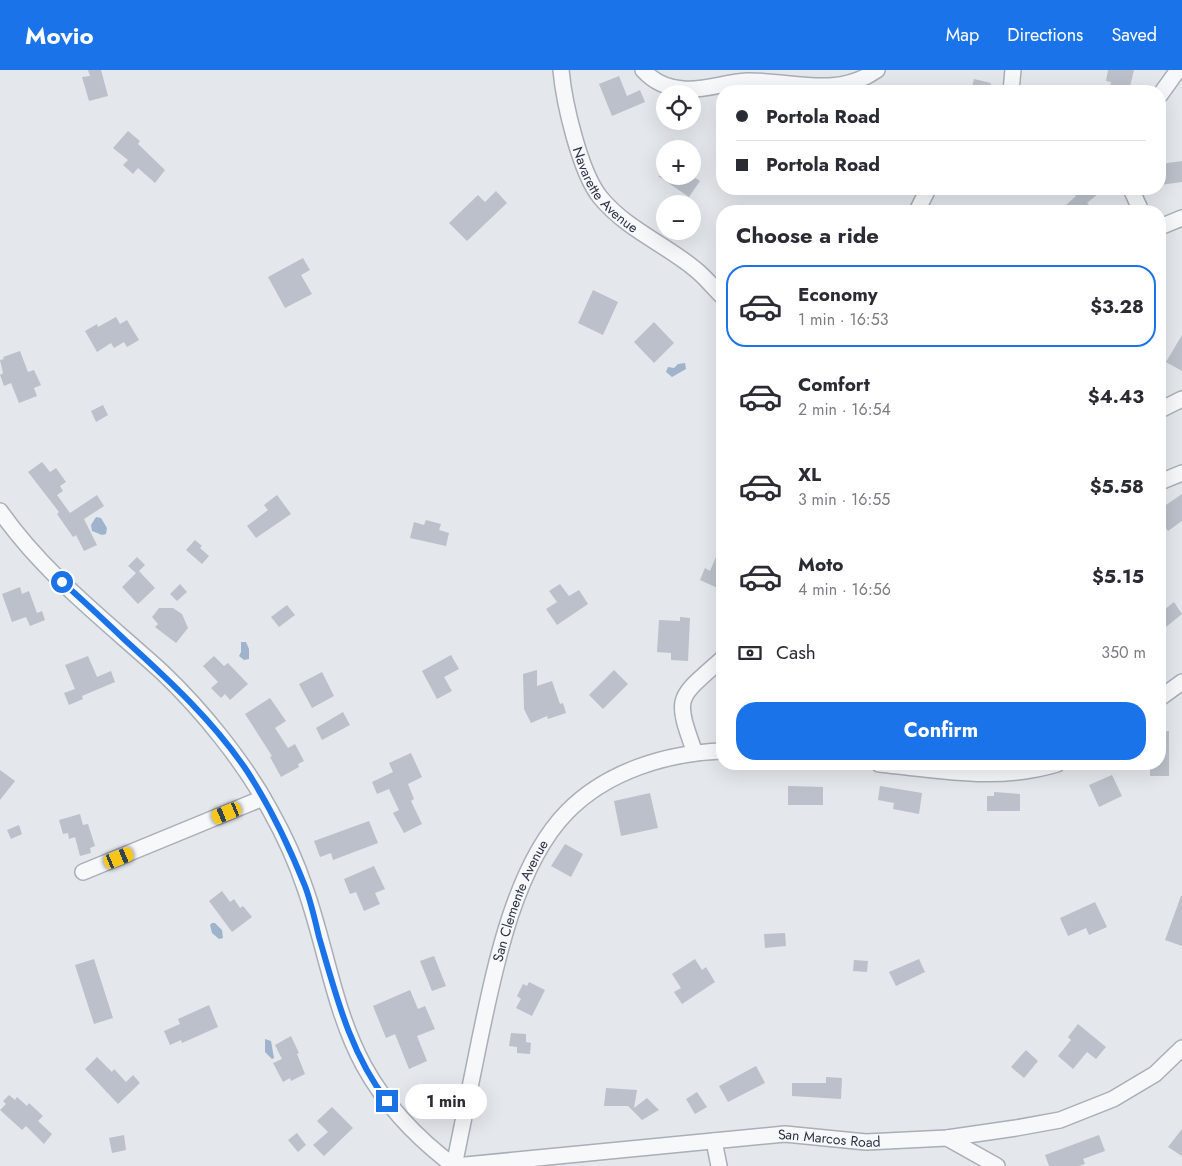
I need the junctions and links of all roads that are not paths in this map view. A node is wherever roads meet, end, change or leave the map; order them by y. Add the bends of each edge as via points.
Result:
1 (561, 70) edge
2 (643, 70) edge
3 (877, 70) edge
4 (1013, 70) edge
5 (1178, 70) edge
6 (716, 85) edge
7 (718, 85) edge
8 (787, 85) edge
9 (838, 85) edge
10 (1012, 85) edge
11 (1166, 87) edge
12 (1182, 218) edge
13 (1166, 225) edge
14 (716, 290) edge
15 (1182, 399) edge
16 (1166, 407) edge
17 (1182, 473) edge
18 (1166, 480) edge
19 (0, 511) edge
20 (716, 664) edge
21 (1182, 682) edge
22 (1166, 694) edge
23 (716, 751) edge
24 (695, 753) junction
25 (934, 770) edge
26 (1031, 770) edge
27 (263, 798) junction
28 (83, 872) dead end
29 (1182, 1048) edge
30 (947, 1138) junction
31 (714, 1141) junction
32 (454, 1166) edge
33 (719, 1166) edge
34 (997, 1166) edge

1 - 14 street, Navarette Avenue via 576,141 599,196 613,211 694,268
2 - 6 street via 657,82 684,90
3 - 9 street via 860,80
4 - 10 street
5 - 11 street
7 - 8 street via 746,81
12 - 13 street
15 - 16 street
17 - 18 street
19 - 27 street via 38,558 162,672 216,730
20 - 24 street via 691,687 682,703 683,720
21 - 22 street
23 - 24 street, San Clemente Avenue
24 - 32 street, San Clemente Avenue via 644,766 602,784 567,812 540,848 500,949
25 - 26 street via 980,775
27 - 28 street
27 - 32 street via 289,847 306,889 343,1018 364,1067 396,1112 432,1150
29 - 30 street, San Marcos Road via 1155,1074 1113,1099 1086,1110 1038,1124
30 - 31 street, San Marcos Road via 866,1142 785,1134
30 - 34 street
31 - 32 street, San Marcos Road
31 - 33 street

